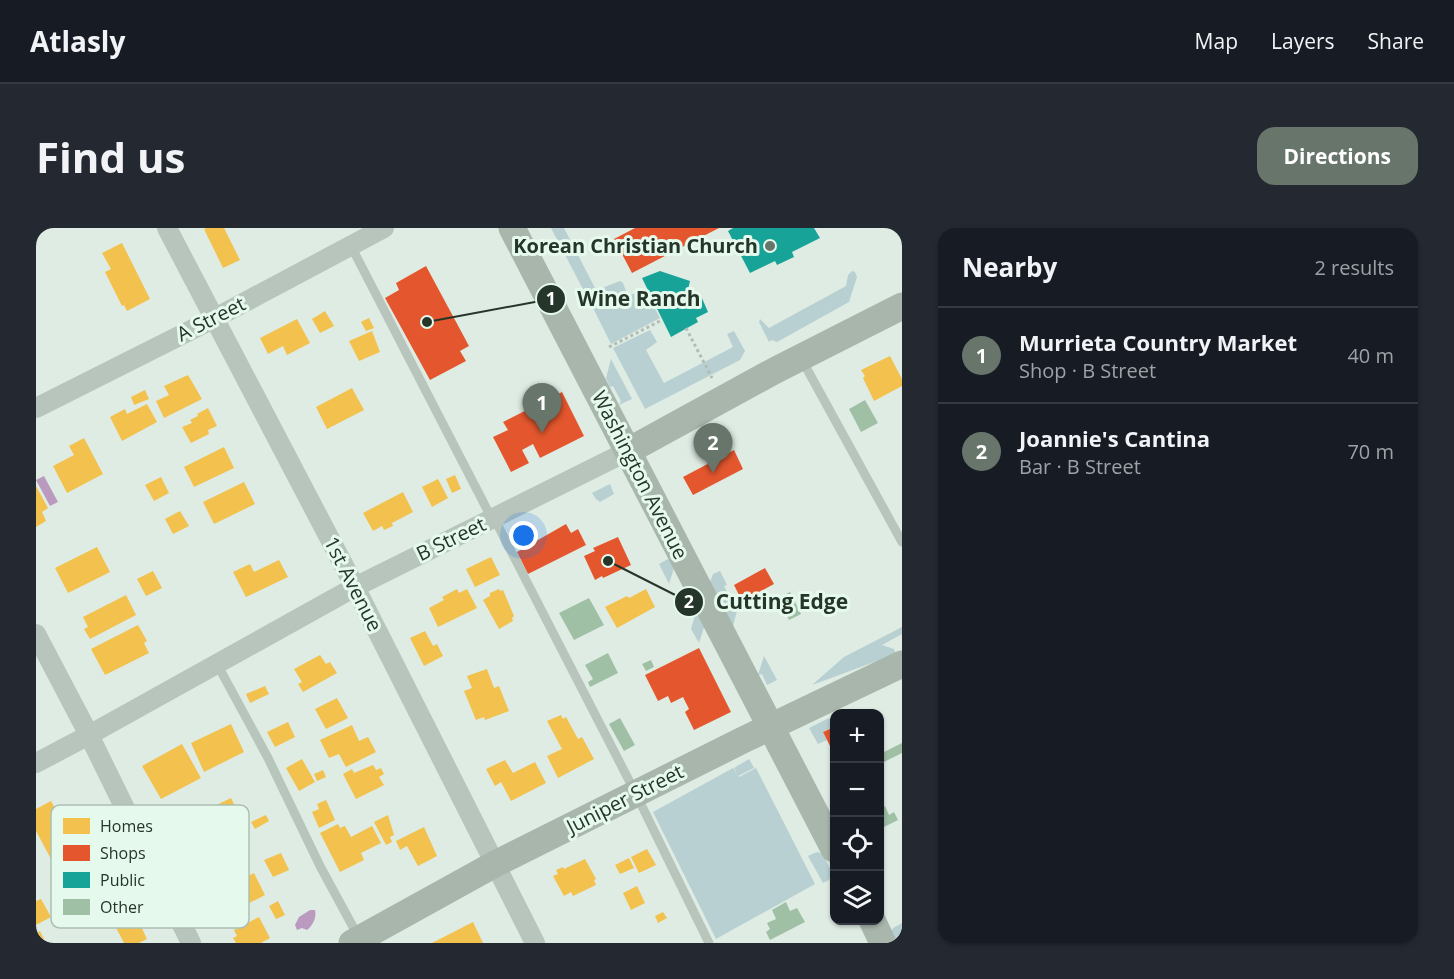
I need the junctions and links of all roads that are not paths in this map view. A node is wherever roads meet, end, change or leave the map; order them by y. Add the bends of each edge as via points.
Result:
1 (167, 228) edge
2 (384, 228) edge
3 (512, 228) edge
4 (351, 246) junction
5 (902, 306) edge
6 (215, 318) junction
7 (801, 358) junction
8 (36, 408) edge
9 (628, 451) junction
10 (493, 518) junction
11 (902, 542) edge
12 (355, 587) junction
13 (36, 634) edge
14 (217, 664) junction
15 (902, 664) edge
16 (771, 726) junction
17 (89, 735) junction
18 (36, 763) edge
19 (636, 794) junction
20 (123, 805) edge
21 (830, 841) edge
22 (495, 864) junction
23 (874, 925) edge
24 (184, 928) edge
25 (357, 942) edge
26 (191, 943) edge
27 (535, 943) edge
28 (709, 943) edge
29 (883, 943) edge

1 - 6 street, 1st Avenue
2 - 4 street, A Street
3 - 9 street, Washington Avenue
4 - 6 street, A Street
4 - 10 lane
5 - 7 street, B Street
6 - 8 street, A Street
6 - 12 street, 1st Avenue
7 - 9 street, B Street
7 - 11 lane
9 - 10 street, B Street
9 - 16 street, Washington Avenue
10 - 12 street, B Street
10 - 19 lane
12 - 14 street, B Street
12 - 22 street, 1st Avenue
13 - 17 street
14 - 17 street, B Street
14 - 25 lane via 268,758
15 - 16 street, Juniper Street
16 - 19 street, Juniper Street
16 - 21 street, Washington Avenue
17 - 18 street, B Street
17 - 20 street
19 - 22 street, Juniper Street
19 - 28 lane
22 - 25 street, Juniper Street
22 - 27 street, 1st Avenue
23 - 29 street
24 - 26 street

